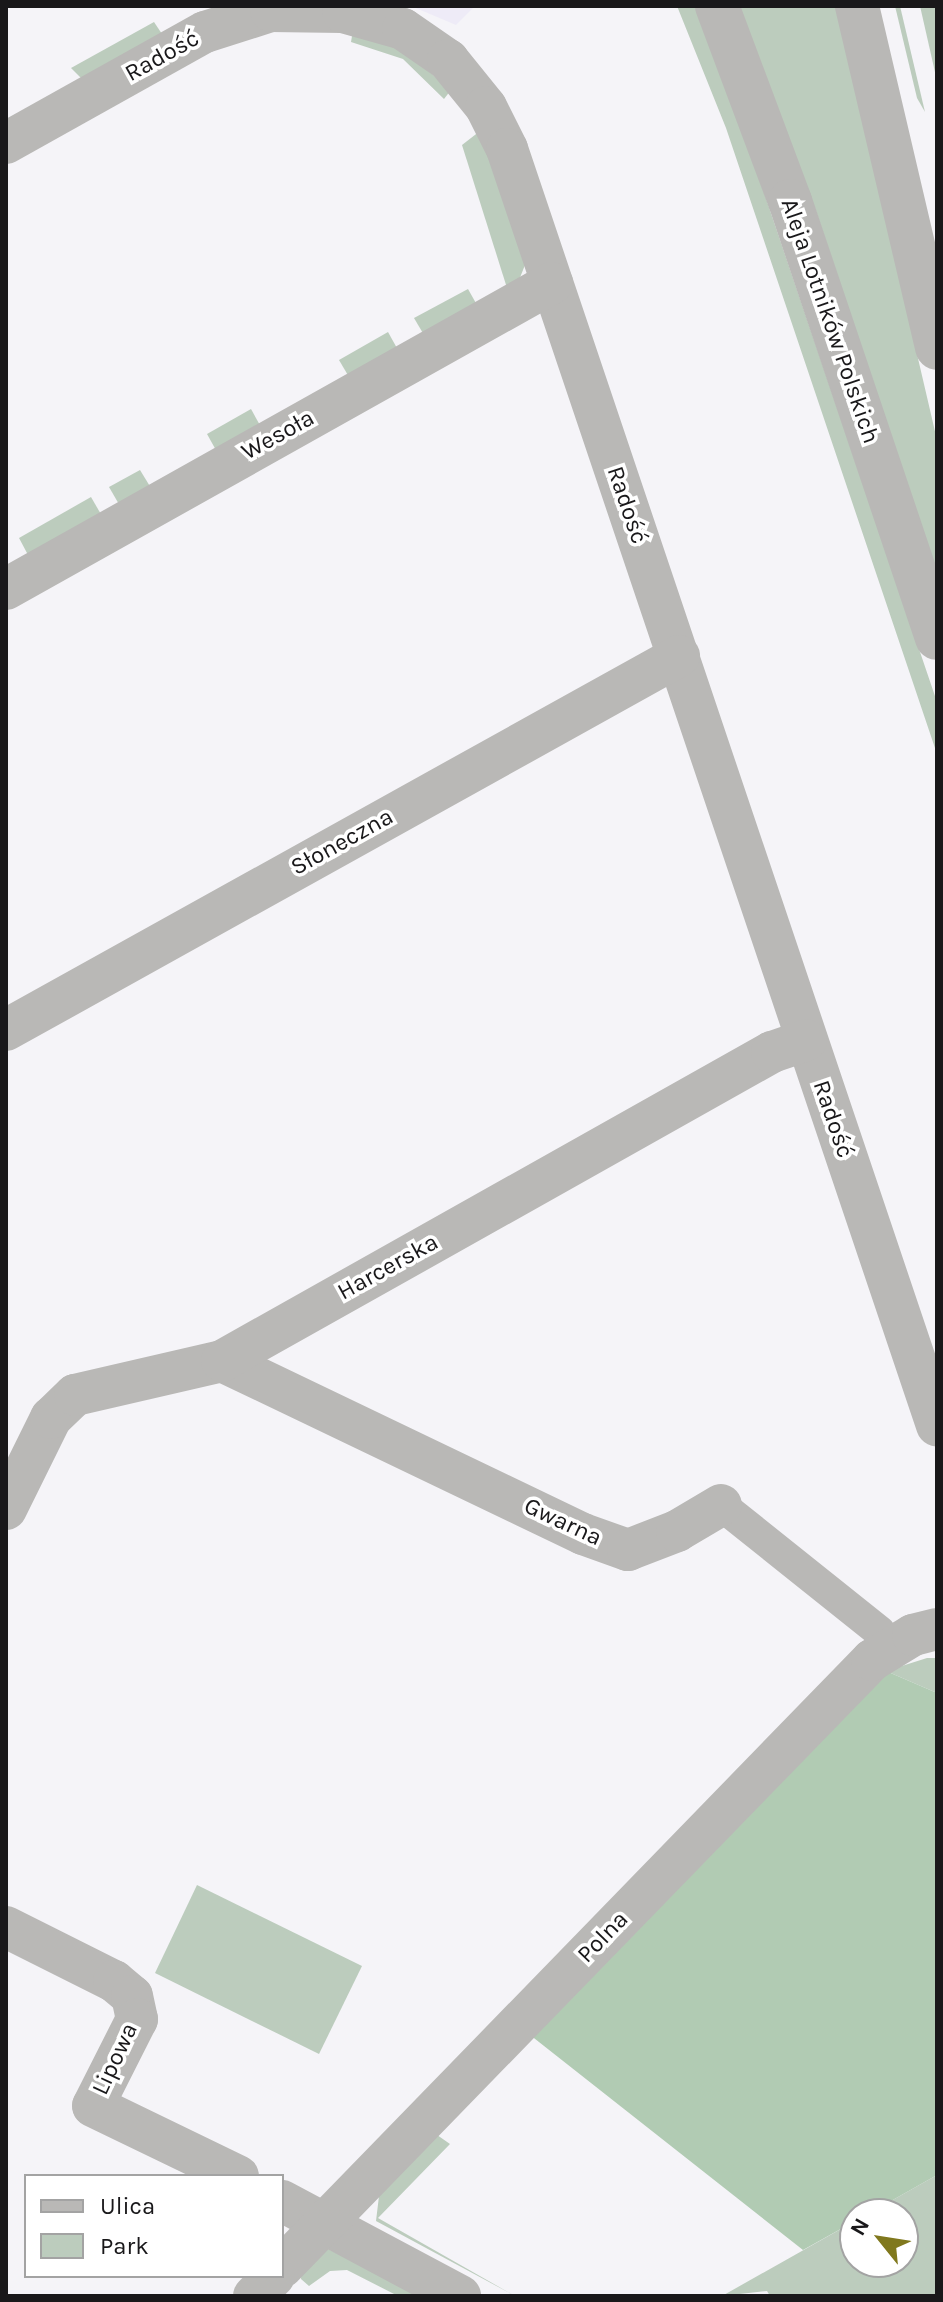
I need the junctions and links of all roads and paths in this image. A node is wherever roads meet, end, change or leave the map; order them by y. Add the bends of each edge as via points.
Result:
1 (717, 6) edge
2 (857, 6) edge
3 (6, 143) edge
4 (552, 283) junction
5 (937, 348) edge
6 (6, 589) edge
7 (937, 638) edge
8 (679, 656) junction
9 (6, 1030) edge
10 (806, 1040) junction
11 (222, 1361) junction
12 (937, 1425) edge
13 (721, 1505) joint
14 (6, 1509) edge
15 (937, 1629) edge
16 (880, 1632) dead end
17 (6, 1927) edge
18 (234, 2174) edge
19 (284, 2202) edge
20 (326, 2221) junction
21 (284, 2265) edge
22 (272, 2278) edge
23 (254, 2296) edge
24 (460, 2296) edge

1 - 7 street, Aleja Lotników Polskich via 790,201
2 - 5 street
3 - 4 street, Radość via 243,16 299,9 369,18 426,42 486,107 502,136
4 - 6 street, Wesoła
4 - 8 street, Radość
8 - 9 street, Słoneczna
8 - 10 street, Radość
10 - 11 street, Harcerska via 772,1052
10 - 12 street, Radość
11 - 13 street, Gwarna via 583,1534 628,1550 677,1531
11 - 14 street, Harcerska via 75,1395 51,1418
13 - 16 street, Gwarna
15 - 20 street, Polna via 913,1635 872,1660
17 - 18 street, Lipowa via 114,1981 132,1996 137,2019 93,2106
19 - 20 street
20 - 21 street, Polna
20 - 24 street
22 - 23 street

